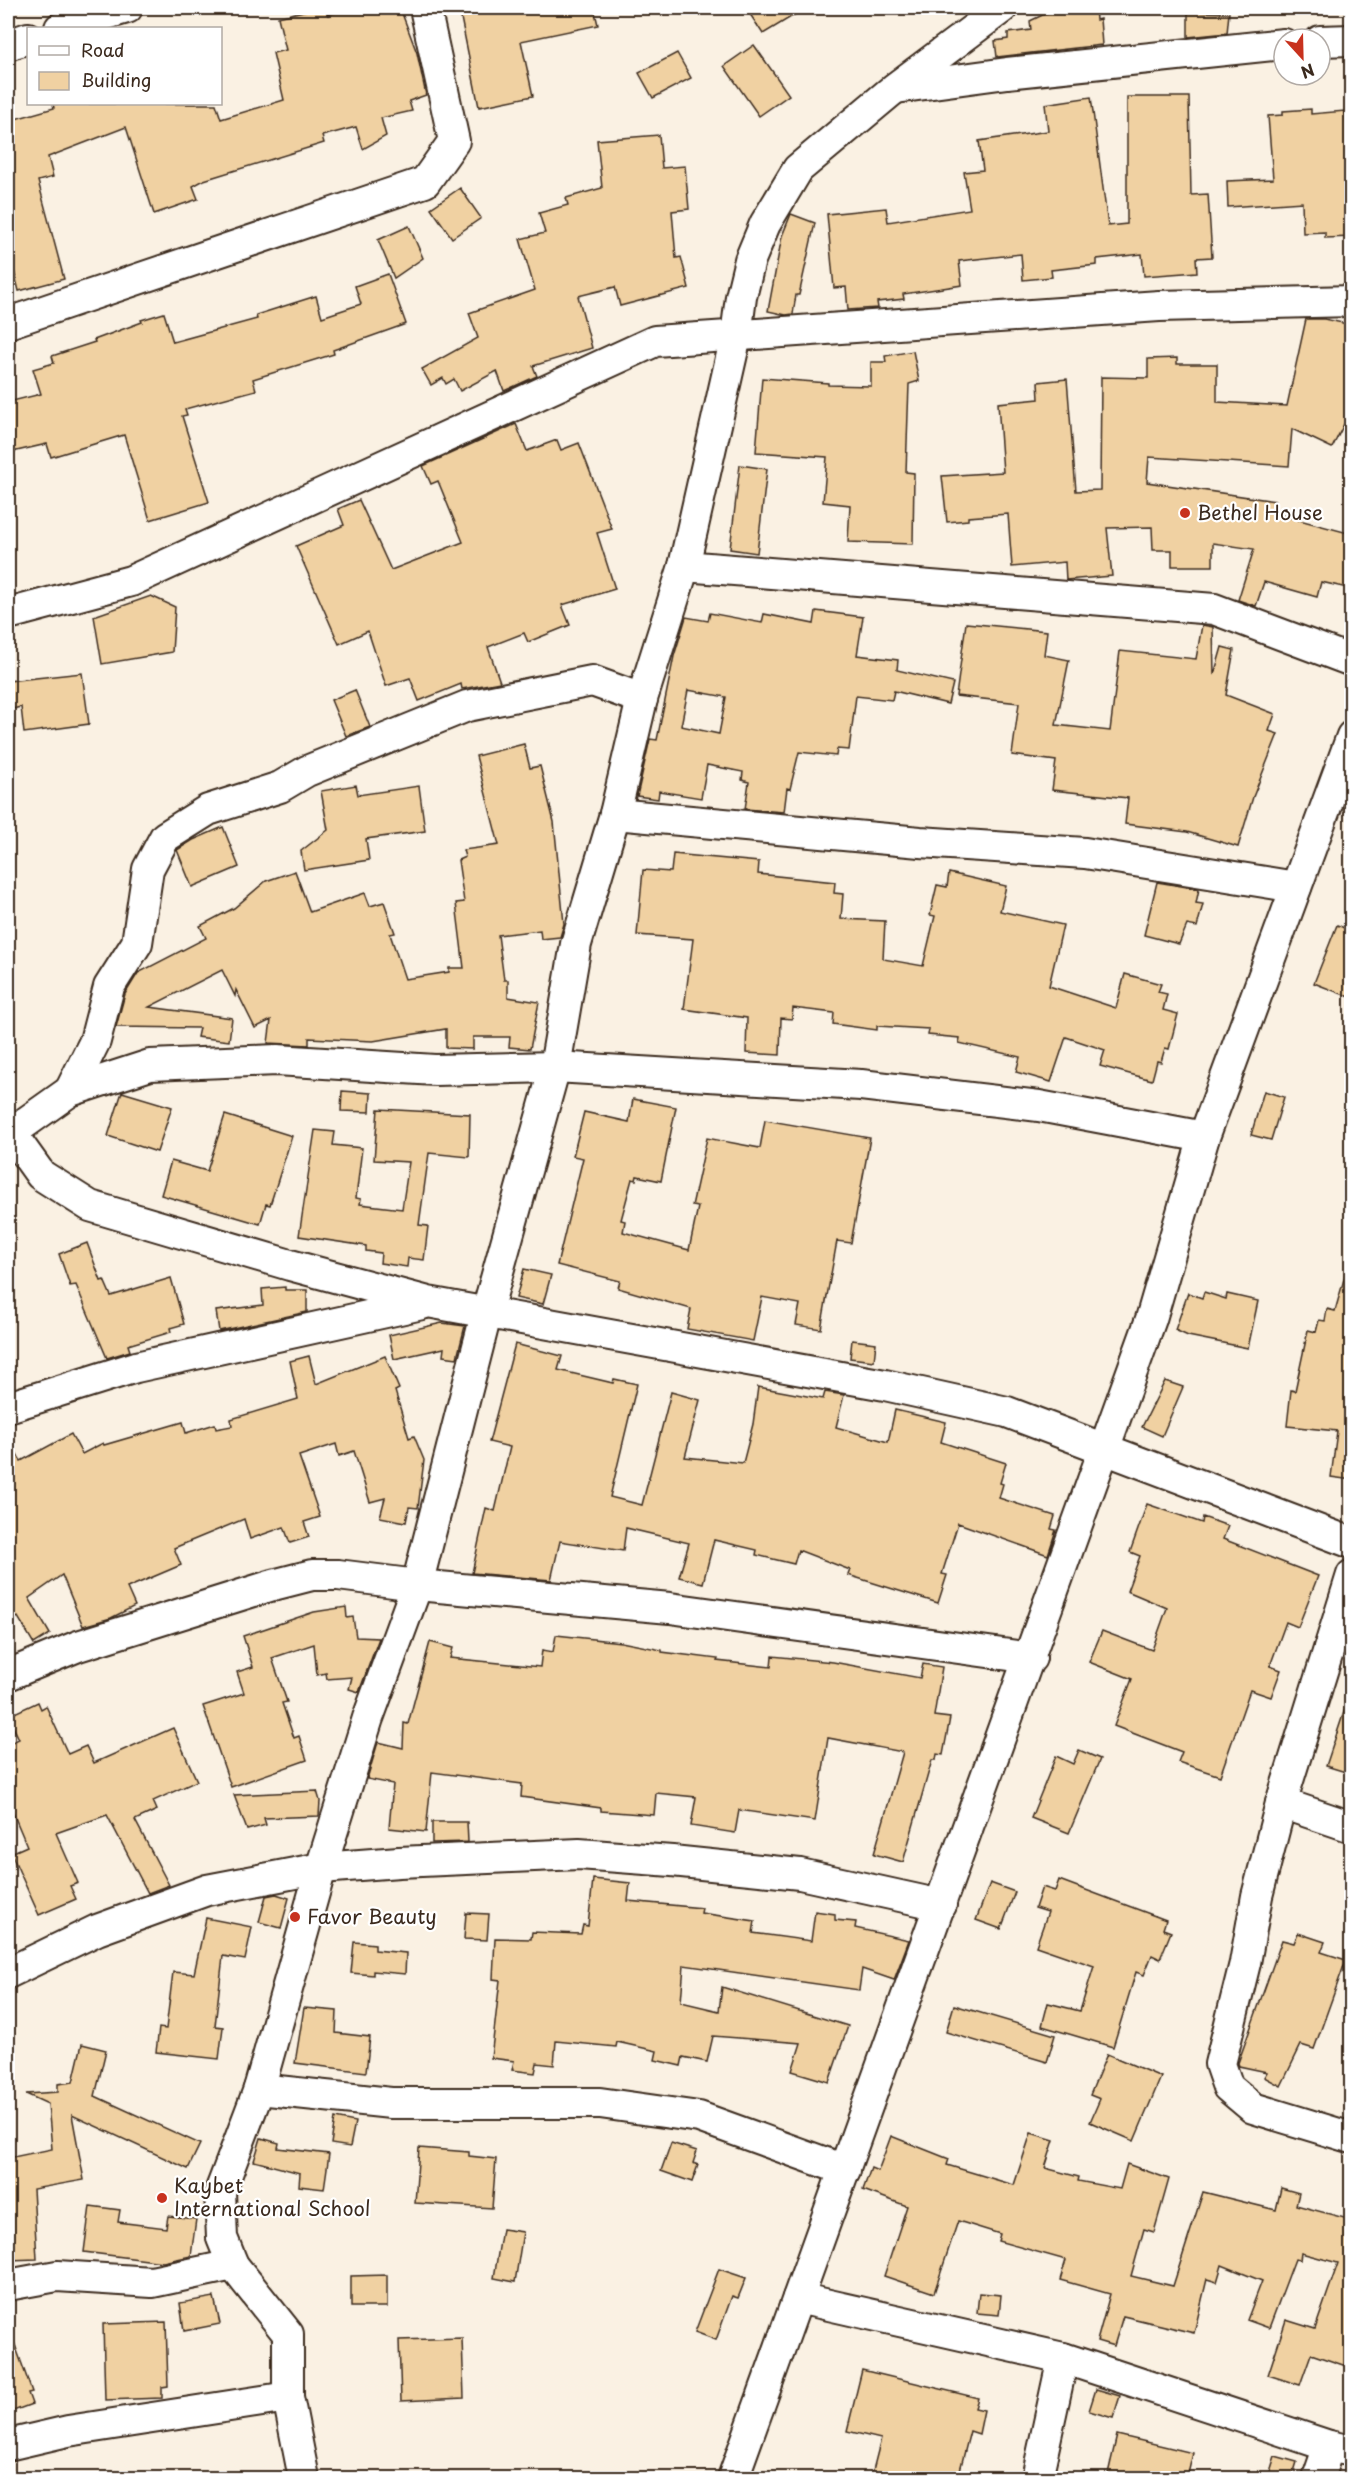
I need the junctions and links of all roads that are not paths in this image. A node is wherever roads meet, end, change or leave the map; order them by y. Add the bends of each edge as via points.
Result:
1 (127, 8) edge
2 (424, 8) edge
3 (1002, 8) edge
4 (63, 27) edge
5 (27, 38) edge
6 (1352, 40) edge
7 (1332, 41) edge
8 (8, 45) edge
9 (1272, 45) edge
10 (895, 88) junction
11 (1352, 301) edge
12 (8, 323) edge
13 (736, 336) junction
14 (684, 566) junction
15 (8, 614) edge
16 (1352, 661) edge
17 (642, 699) junction
18 (1352, 736) edge
19 (615, 814) junction
20 (1296, 888) junction
21 (555, 1067) junction
22 (70, 1091) junction
23 (9, 1132) edge
24 (1204, 1137) junction
25 (428, 1302) junction
26 (487, 1311) junction
27 (8, 1407) edge
28 (1104, 1450) junction
29 (1352, 1543) edge
30 (1352, 1575) edge
31 (417, 1585) junction
32 (1031, 1658) junction
33 (8, 1675) edge
34 (1281, 1803) junction
35 (1352, 1827) edge
36 (321, 1868) junction
37 (941, 1905) junction
38 (8, 1973) edge
39 (259, 2089) junction
40 (1352, 2138) edge
41 (845, 2170) junction
42 (232, 2265) junction
43 (8, 2285) edge
44 (798, 2298) junction
45 (1063, 2358) junction
46 (288, 2397) junction
47 (8, 2445) edge
48 (1340, 2449) edge
49 (304, 2478) edge
50 (733, 2478) edge
51 (1037, 2478) edge
52 (1318, 2478) edge

1 - 4 street
2 - 12 street via 454,141 425,182
3 - 10 street
5 - 8 street
6 - 7 street
9 - 10 street
10 - 13 street via 798,170 765,224 750,260
11 - 13 street via 1159,306
13 - 14 street
13 - 15 street via 655,341 131,581
14 - 16 street via 1214,609
14 - 17 street
17 - 19 street
17 - 22 street via 592,681 467,706 307,771 280,788 208,810 165,837 148,869 137,944 109,987 95,1041
18 - 20 street
19 - 20 street via 1085,853
19 - 21 street via 576,944
20 - 24 street
21 - 22 street via 435,1070 277,1060 150,1065
21 - 24 street via 861,1085 1039,1106
21 - 26 street
22 - 23 street
23 - 25 street via 41,1174 90,1206 290,1266
24 - 28 street via 1151,1319
25 - 26 street
25 - 27 street via 136,1367
26 - 28 street via 885,1385 1007,1412
26 - 31 street
28 - 29 street
28 - 32 street
30 - 34 street
31 - 32 street via 669,1608
31 - 33 street via 312,1575 78,1646
31 - 36 street via 368,1718
32 - 37 street
34 - 35 street
34 - 40 street via 1220,2064 1228,2087 1253,2108
36 - 37 street via 579,1854 800,1874
36 - 38 street via 207,1890 97,1930
36 - 39 street
37 - 41 street
39 - 41 street via 391,2103 611,2105 699,2117
39 - 42 street via 220,2192 222,2238
41 - 44 street
42 - 43 street via 152,2282 57,2276
42 - 46 street via 288,2334
44 - 45 street
44 - 50 street
45 - 48 street
45 - 51 street
46 - 47 street via 68,2431
46 - 49 street
48 - 52 street

